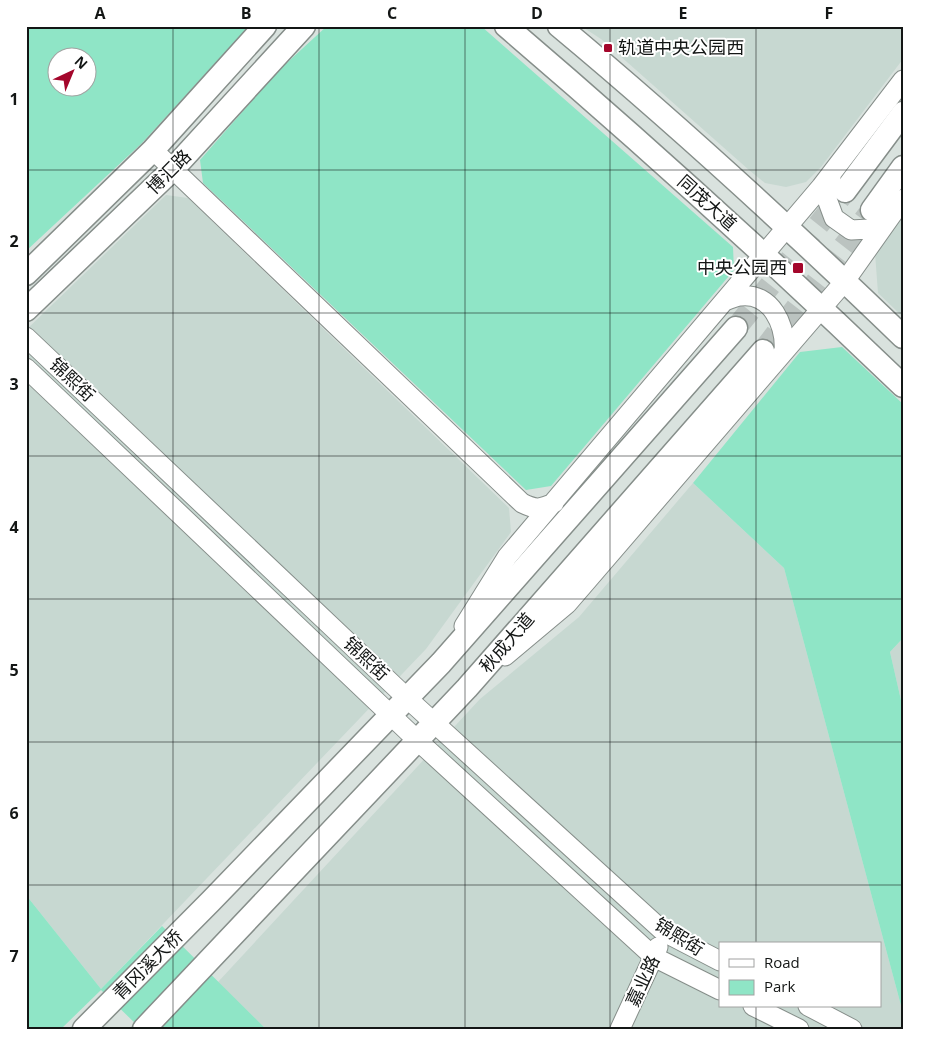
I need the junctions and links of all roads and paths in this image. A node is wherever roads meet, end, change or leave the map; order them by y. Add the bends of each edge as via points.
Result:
1 (265, 26) edge
2 (304, 26) edge
3 (506, 26) edge
4 (559, 26) edge
5 (903, 80) edge
6 (903, 113) edge
7 (153, 150) junction
8 (903, 167) edge
9 (173, 170) junction
10 (838, 183) junction
11 (903, 199) edge
12 (879, 215) junction
13 (787, 228) junction
14 (764, 255) junction
15 (26, 274) edge
16 (845, 281) junction
17 (725, 300) junction
18 (822, 308) junction
19 (26, 310) edge
20 (736, 328) tunnel mouth
21 (26, 337) edge
22 (903, 338) edge
23 (773, 352) junction
24 (26, 368) edge
25 (903, 386) edge
26 (554, 503) junction
27 (441, 663) junction
28 (408, 699) junction
29 (392, 715) junction
30 (434, 723) junction
31 (417, 740) junction
32 (211, 901) joint
33 (664, 932) junction
34 (654, 957) junction
35 (719, 960) edge
36 (719, 990) edge
37 (758, 1008) edge
38 (812, 1008) edge
39 (84, 1029) edge
40 (144, 1029) edge
41 (620, 1029) edge
42 (799, 1029) edge
43 (852, 1029) edge

1 - 7 main road, 博汇路
2 - 9 main road, 博汇路
3 - 14 main road, 同茂大道
4 - 13 main road, 同茂大道 via 642,95
5 - 10 street
6 - 10 main road
7 - 9 street
7 - 15 main road, 博汇路
8 - 12 main road
9 - 19 main road, 博汇路
9 - 26 street via 522,503 533,508
10 - 12 street via 827,199 834,218 851,230 869,229
10 - 13 street
11 - 12 street
12 - 16 street
13 - 14 street
13 - 16 main road, 同茂大道
14 - 17 street
14 - 18 main road, 同茂大道
16 - 18 street
16 - 22 main road, 同茂大道
17 - 23 street via 752,297 774,311 785,339
17 - 26 street
18 - 23 street
18 - 25 main road, 同茂大道
20 - 27 main road, 秋成大道
21 - 28 street, 锦熙街
23 - 30 main road, 秋成大道
24 - 29 street, 锦熙街
26 - 27 street via 507,557
27 - 28 main road, 秋成大道
28 - 29 main road, 秋成大道
28 - 30 street, 锦熙街
29 - 31 street, 锦熙街
29 - 32 main road, 秋成大道
30 - 31 main road, 秋成大道
30 - 33 street, 锦熙街
31 - 34 street, 锦熙街
31 - 40 main road, 秋成大道
32 - 39 main road, 青冈溪大桥
33 - 34 street, 嘉业路
33 - 35 street, 锦熙街
34 - 36 street, 锦熙街
34 - 41 street, 嘉业路
37 - 42 street
38 - 43 street

